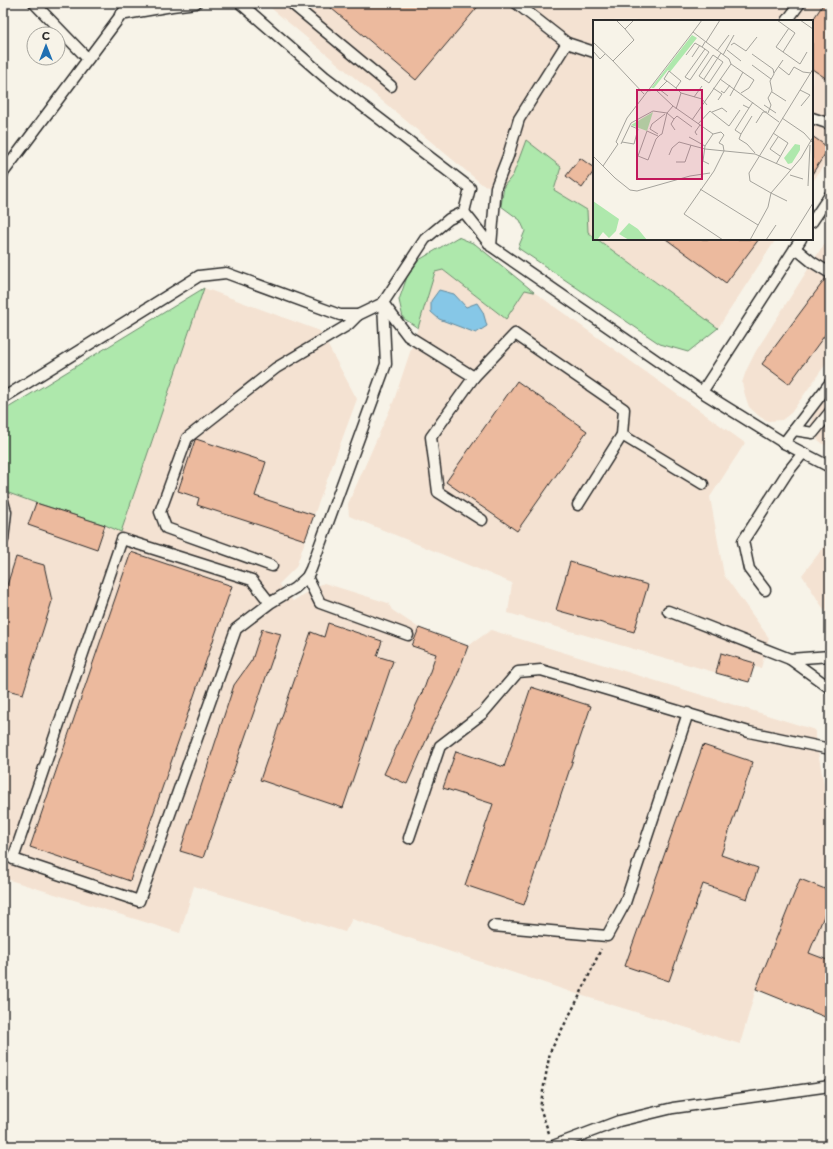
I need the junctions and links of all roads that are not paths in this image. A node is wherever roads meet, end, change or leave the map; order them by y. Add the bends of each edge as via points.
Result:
1 (34, 3) edge
2 (130, 3) edge
3 (196, 3) edge
4 (240, 3) edge
5 (291, 3) edge
6 (516, 3) edge
7 (800, 3) edge
8 (120, 15) junction
9 (788, 20) edge
10 (566, 43) junction
11 (593, 52) edge
12 (88, 59) junction
13 (391, 86) dead end
14 (813, 118) edge
15 (830, 124) edge
16 (3, 173) edge
17 (830, 195) edge
18 (464, 212) junction
19 (813, 220) edge
20 (800, 240) edge
21 (491, 246) junction
22 (795, 248) junction
23 (830, 273) edge
24 (383, 303) junction
25 (358, 315) junction
26 (474, 377) junction
27 (830, 383) edge
28 (702, 392) junction
29 (3, 398) edge
30 (830, 412) edge
31 (794, 430) junction
32 (622, 435) junction
33 (784, 443) junction
34 (804, 453) junction
35 (830, 468) edge
36 (703, 484) dead end
37 (3, 501) edge
38 (578, 505) dead end
39 (482, 520) dead end
40 (3, 540) edge
41 (272, 566) dead end
42 (307, 577) junction
43 (765, 590) dead end
44 (270, 603) junction
45 (668, 611) dead end
46 (408, 635) dead end
47 (830, 656) edge
48 (790, 659) junction
49 (830, 688) edge
50 (688, 713) junction
51 (830, 749) edge
52 (409, 838) dead end
53 (493, 926) dead end
54 (830, 1086) edge
55 (554, 1146) edge

1 - 12 lane
2 - 8 lane
3 - 8 lane
4 - 18 lane via 325,77 470,188
5 - 13 lane
6 - 10 lane
7 - 9 lane
8 - 12 lane
10 - 11 lane
10 - 21 lane via 519,119 496,187
12 - 16 lane
14 - 15 lane
17 - 19 lane
18 - 21 lane
18 - 24 lane via 449,219 425,238
20 - 22 lane
21 - 28 lane
22 - 23 lane
22 - 28 lane
24 - 25 lane
24 - 26 lane via 408,336
24 - 42 lane via 386,364
25 - 29 lane via 340,315 226,273 199,276
25 - 41 lane via 348,325 276,368 187,438 160,512 166,528
26 - 32 lane via 515,334 624,408
26 - 39 lane via 431,437 438,492
27 - 31 lane
28 - 33 lane
30 - 31 lane via 813,433
31 - 33 lane
32 - 36 lane
32 - 38 lane
33 - 34 lane
34 - 35 lane
34 - 43 lane via 787,473 743,541 749,569
37 - 40 lane via 6,512
42 - 44 lane via 295,588
42 - 46 lane via 320,602
44 - 44 lane via 236,629 139,901 13,858 122,539 252,580
45 - 48 lane
47 - 48 lane
48 - 49 lane
50 - 51 lane via 749,732
50 - 52 lane via 541,670 518,672 483,713 440,746
50 - 53 lane via 624,903 607,936
54 - 55 lane via 673,1108 619,1121

